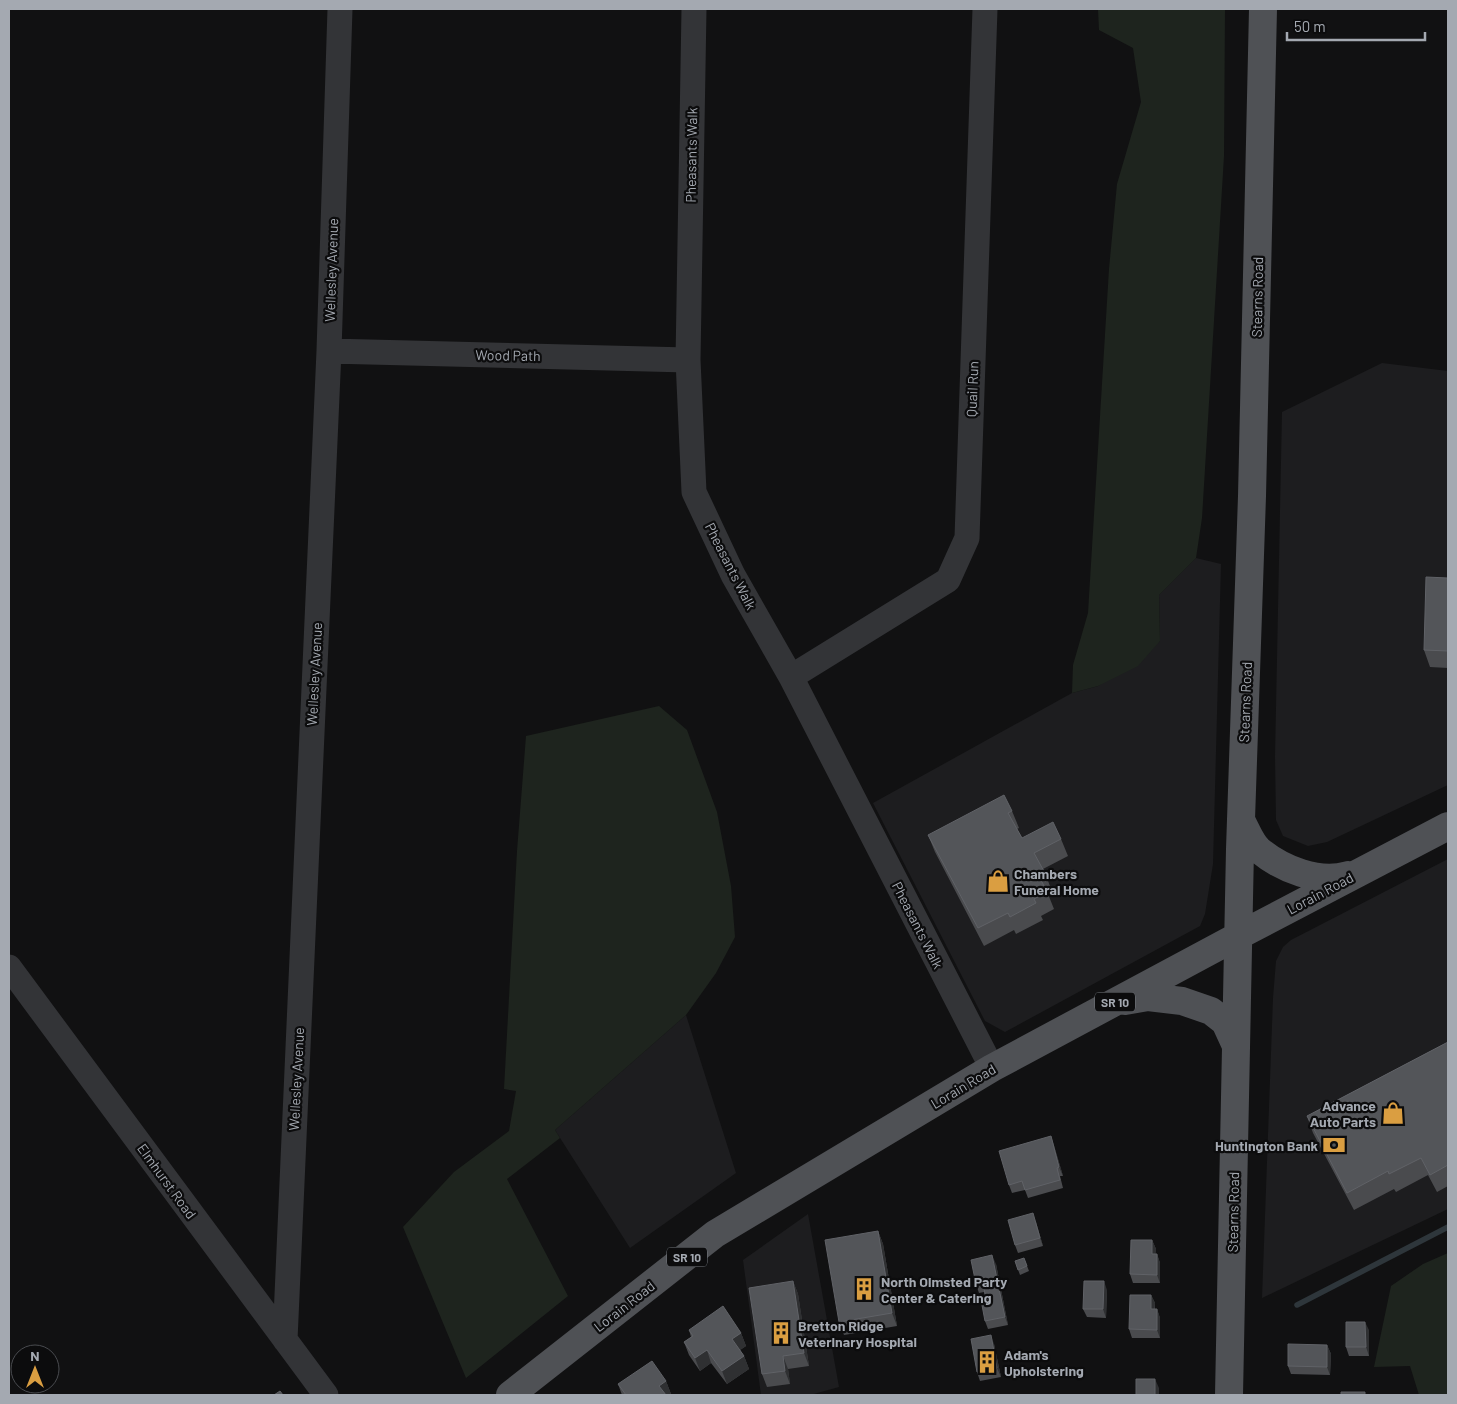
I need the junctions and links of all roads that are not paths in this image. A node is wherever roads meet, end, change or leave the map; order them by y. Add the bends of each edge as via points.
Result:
1 (340, 9) edge
2 (694, 9) edge
3 (984, 9) edge
4 (1263, 9) edge
5 (329, 351) junction
6 (688, 360) junction
7 (791, 677) junction
8 (1240, 820) junction
9 (1448, 826) edge
10 (1362, 871) junction
11 (1238, 936) junction
12 (9, 967) edge
13 (1114, 1003) junction
14 (1236, 1046) junction
15 (992, 1068) junction
16 (285, 1340) junction
17 (326, 1395) edge
18 (510, 1395) edge
19 (1229, 1395) edge

1 - 5 street, Wellesley Avenue
2 - 6 street, Pheasants Walk
3 - 7 street, Quail Run via 967,538 948,580
4 - 8 main road, Stearns Road via 1252,496
5 - 6 street, Wood Path
5 - 16 street, Wellesley Avenue
6 - 7 street, Pheasants Walk via 694,492 733,575
7 - 15 street, Pheasants Walk
8 - 10 main road via 1257,849 1284,866 1309,875 1337,878
8 - 11 main road, Stearns Road
9 - 10 main road, Lorain Road / SR 10
10 - 11 main road, Lorain Road / SR 10
11 - 13 main road, Lorain Road / SR 10
11 - 14 main road, Stearns Road
12 - 16 street, Elmhurst Road
13 - 14 main road via 1148,997 1182,1001 1211,1012 1225,1022
13 - 15 main road, Lorain Road / SR 10
14 - 19 main road, Stearns Road
15 - 18 main road, Lorain Road / SR 10 via 715,1234
16 - 17 street, Elmhurst Road

